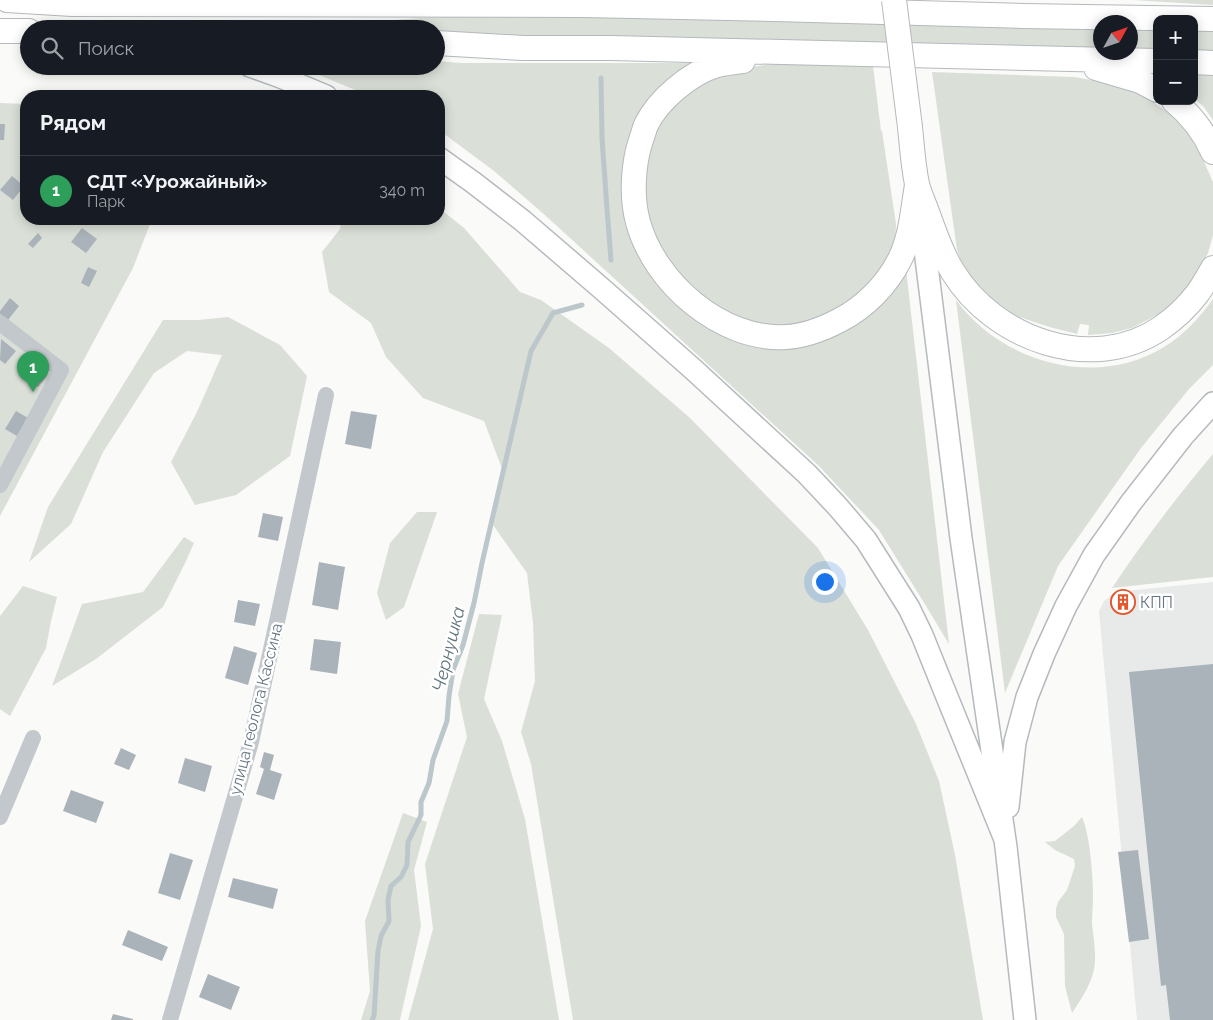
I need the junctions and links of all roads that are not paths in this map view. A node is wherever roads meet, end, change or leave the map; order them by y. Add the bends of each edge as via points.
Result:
1 (7, 0) edge
2 (731, 0) edge
3 (894, 0) edge
4 (1088, 0) edge
5 (775, 9) junction
6 (1023, 16) junction
7 (1213, 19) edge
8 (0, 31) edge
9 (20, 32) edge
10 (445, 44) edge
11 (788, 52) junction
12 (1035, 58) junction
13 (1153, 61) edge
14 (1198, 62) edge
15 (1213, 63) edge
16 (275, 75) edge
17 (1153, 88) edge
18 (312, 90) edge
19 (1179, 105) edge
20 (1213, 152) edge
21 (445, 162) edge
22 (917, 185) junction
23 (1213, 268) edge
24 (0, 323) edge
25 (326, 395) dead end
26 (1213, 403) edge
27 (0, 485) edge
28 (33, 738) dead end
29 (0, 817) edge
30 (1004, 837) junction
31 (170, 1020) edge
32 (1026, 1020) edge

1 - 5 highway via 72,4 574,5
2 - 5 highway
3 - 22 highway, bridge
4 - 6 highway
5 - 6 highway
6 - 7 highway
8 - 9 highway
10 - 11 highway via 523,48
11 - 12 highway
11 - 22 highway via 716,66 694,75 663,99 646,124 637,153 634,180 638,222 648,249 667,278 689,301 733,328 761,336 786,337 821,330 852,314 890,276 907,236
12 - 13 highway
12 - 17 highway via 1095,67
14 - 15 highway
16 - 18 main road
19 - 20 highway via 1201,129
21 - 30 main road via 523,221 601,288 694,370 838,506 866,540 909,608
22 - 23 highway via 943,254 966,290 984,309 1010,328 1052,344 1098,349 1138,340 1178,315 1198,293
22 - 30 main road via 961,538
24 - 27 street via 61,370
25 - 31 street, улица геолога Кассина via 251,742
26 - 30 main road via 1130,504 1094,555 1066,606 1027,697 1015,742
28 - 29 street
30 - 32 main road

